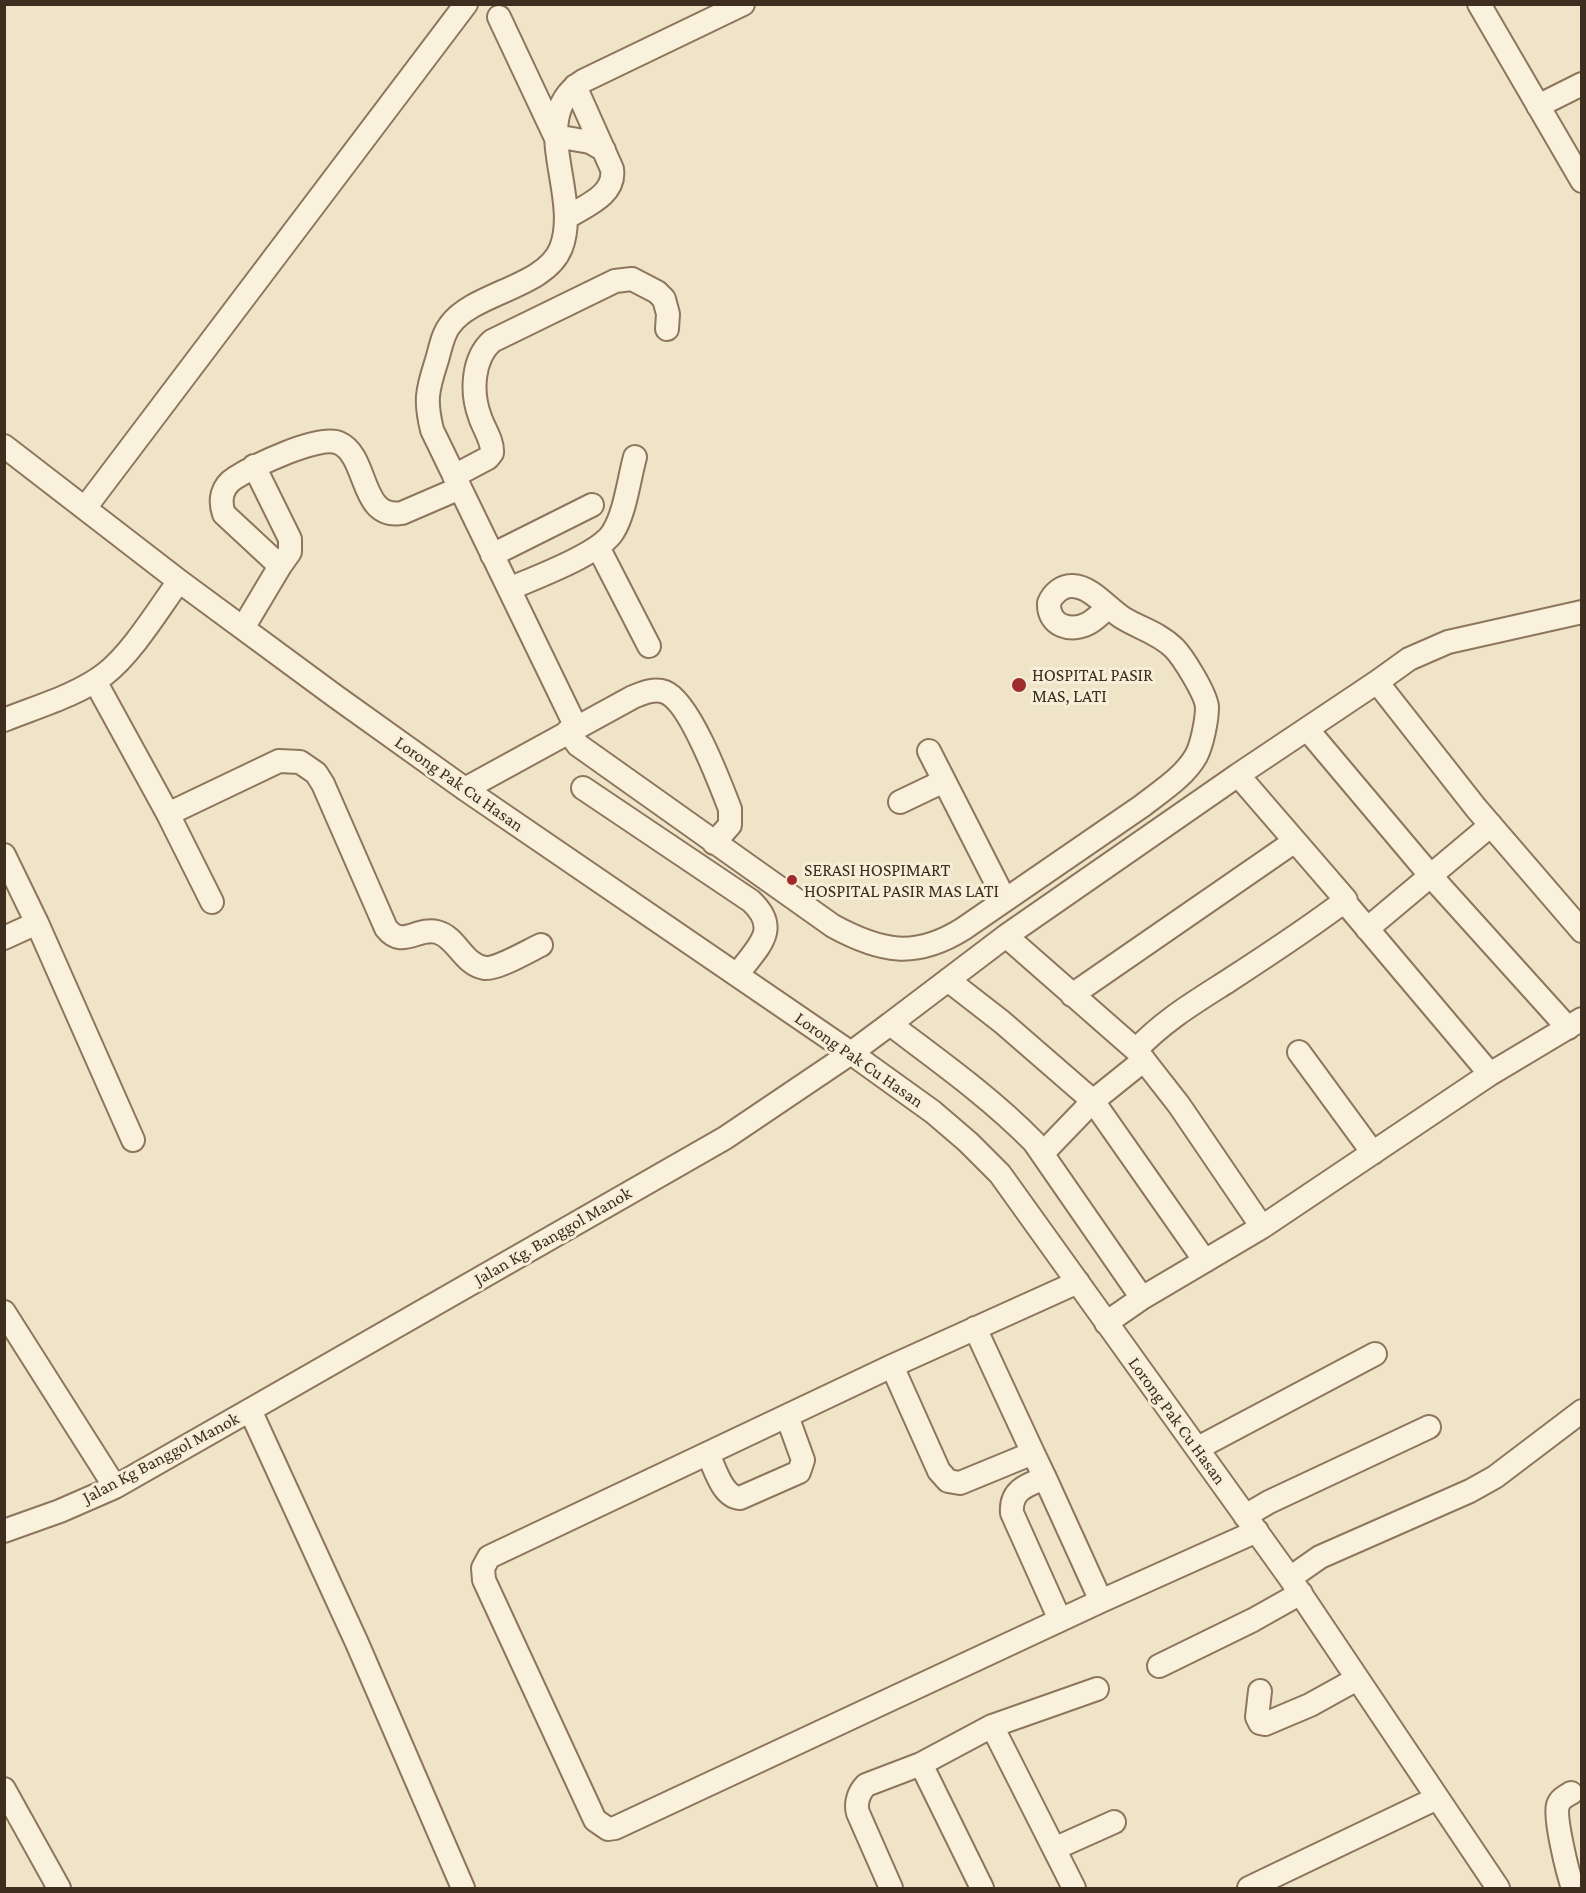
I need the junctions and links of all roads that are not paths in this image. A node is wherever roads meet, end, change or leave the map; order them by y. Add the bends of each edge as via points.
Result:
1 (466, 4) edge
2 (1479, 4) edge
3 (739, 5) edge
4 (499, 17) dead end
5 (1581, 84) edge
6 (575, 86) junction
7 (1538, 106) junction
8 (555, 136) junction
9 (604, 150) junction
10 (1581, 181) edge
11 (566, 218) junction
12 (667, 328) dead end
13 (4, 446) edge
14 (635, 457) dead end
15 (254, 466) junction
16 (457, 482) junction
17 (592, 505) dead end
18 (85, 508) junction
19 (598, 547) junction
20 (492, 555) junction
21 (280, 566) junction
22 (179, 581) junction
23 (509, 589) junction
24 (1108, 607) dead end
25 (1581, 612) edge
26 (243, 628) junction
27 (649, 646) dead end
28 (95, 681) junction
29 (1377, 682) junction
30 (4, 720) edge
31 (572, 729) junction
32 (1307, 729) junction
33 (929, 751) dead end
34 (1238, 775) junction
35 (944, 781) junction
36 (583, 788) dead end
37 (465, 789) junction
38 (900, 802) dead end
39 (168, 814) junction
40 (1491, 825) junction
41 (1295, 841) junction
42 (714, 843) junction
43 (4, 855) edge
44 (1430, 875) junction
45 (1005, 900) junction
46 (1344, 901) junction
47 (213, 902) dead end
48 (37, 923) junction
49 (1367, 929) junction
50 (1581, 931) edge
51 (1006, 936) junction
52 (4, 938) edge
53 (541, 945) dead end
54 (737, 975) junction
55 (948, 980) junction
56 (1072, 995) junction
57 (890, 1024) junction
58 (1575, 1024) edge
59 (1299, 1052) dead end
60 (851, 1053) junction
61 (1140, 1055) junction
62 (1490, 1074) junction
63 (1093, 1101) junction
64 (133, 1140) dead end
65 (1043, 1153) junction
66 (1373, 1153) junction
67 (1262, 1227) junction
68 (1204, 1261) junction
69 (1078, 1282) junction
70 (1142, 1298) junction
71 (4, 1312) edge
72 (1106, 1323) junction
73 (975, 1328) junction
74 (1375, 1354) dead end
75 (892, 1366) junction
76 (250, 1410) junction
77 (1581, 1411) edge
78 (788, 1416) junction
79 (1429, 1427) dead end
80 (1198, 1448) junction
81 (1033, 1453) junction
82 (708, 1454) junction
83 (1045, 1478) junction
84 (115, 1487) junction
85 (1251, 1523) junction
86 (4, 1531) edge
87 (1296, 1586) junction
88 (1101, 1601) junction
89 (1060, 1620) junction
90 (1159, 1666) dead end
91 (1358, 1679) junction
92 (1097, 1689) dead end
93 (1260, 1691) dead end
94 (992, 1726) junction
95 (921, 1764) junction
96 (4, 1789) edge
97 (1571, 1793) dead end
98 (1437, 1798) junction
99 (1114, 1822) dead end
100 (1056, 1848) junction
101 (1264, 1886) edge
102 (58, 1888) edge
103 (463, 1888) edge
104 (891, 1888) edge
105 (982, 1888) edge
106 (1074, 1888) edge
107 (1498, 1888) edge
108 (1573, 1888) edge

1 - 18 street
2 - 7 street
3 - 6 street
4 - 8 street
5 - 7 street
6 - 8 street via 560,107
6 - 9 street
7 - 10 street
8 - 9 street via 590,142
8 - 11 street
9 - 11 street via 612,169 611,186
11 - 16 street via 561,249 545,267 470,308 444,334 427,390 427,404 432,430
12 - 16 street via 664,299 632,279 615,281 492,341 479,356 475,389 492,453
13 - 18 street, Lorong Pak Cu Hasan
14 - 19 street via 615,530
15 - 16 street via 307,446 330,441 342,445 352,454 373,501 389,513 402,513
15 - 21 street via 290,539 290,552
15 - 21 street via 230,481 221,505 225,514
16 - 20 street
17 - 20 street
18 - 22 street, Lorong Pak Cu Hasan
19 - 23 street
19 - 27 street
20 - 23 street
21 - 26 street
22 - 26 street, Lorong Pak Cu Hasan
22 - 28 street via 115,665
23 - 31 street
24 - 45 street via 1153,632 1174,648 1187,666 1207,706 1203,740 1196,756 1168,786
25 - 29 street, Jalan Kg. Banggol Manok via 1448,642 1409,659
26 - 37 street, Lorong Pak Cu Hasan
28 - 30 street
28 - 39 street
29 - 32 street, Jalan Kg. Banggol Manok
29 - 40 street
31 - 37 street
31 - 42 street via 578,745
31 - 42 street via 646,692 664,692 672,697 687,714 730,809 730,825
32 - 34 street, Jalan Kg. Banggol Manok
32 - 44 street
33 - 35 street
34 - 41 street
34 - 51 street, Jalan Kg. Banggol Manok
35 - 38 street
35 - 45 street
36 - 54 street via 751,901 761,912 766,919 766,932
37 - 54 street, Lorong Pak Cu Hasan
39 - 47 street
39 - 53 street via 279,761 300,762 323,784 386,928 393,935 404,938 438,932 484,968
40 - 44 street
40 - 50 street
41 - 46 street
41 - 56 street
42 - 45 street via 825,920 874,945 911,949 929,946 954,935
43 - 48 street
44 - 49 street
44 - 58 street
46 - 49 street
46 - 61 street via 1170,1018 1151,1034
48 - 52 street
48 - 64 street
49 - 62 street
51 - 55 street, Jalan Kg. Banggol Manok
51 - 56 street
54 - 60 street, Lorong Pak Cu Hasan
55 - 57 street, Jalan Kg. Banggol Manok
55 - 63 street
56 - 61 street
57 - 60 street, Jalan Kg. Banggol Manok
57 - 65 street via 1019,1127
58 - 62 street
59 - 66 street
60 - 69 street, Lorong Pak Cu Hasan via 933,1112 1000,1174
60 - 76 street, Jalan Kg. Banggol Manok via 725,1138
61 - 63 street
61 - 67 street
62 - 66 street
63 - 65 street
63 - 68 street
65 - 70 street
66 - 67 street
67 - 68 street
68 - 70 street
69 - 72 street, Lorong Pak Cu Hasan
69 - 73 street
70 - 72 street
71 - 84 street
72 - 80 street, Lorong Pak Cu Hasan
73 - 75 street
73 - 81 street
74 - 80 street
75 - 78 street
75 - 81 street via 939,1472 948,1481 960,1483
76 - 84 street, Jalan Kg Banggol Manok
76 - 103 street
77 - 87 street via 1513,1465 1470,1491 1320,1557
78 - 82 street
78 - 82 street via 803,1460 799,1472 733,1498
79 - 85 street via 1269,1502
80 - 85 street, Lorong Pak Cu Hasan
81 - 83 street
82 - 89 street via 489,1557 483,1568 484,1580 590,1812 601,1825 615,1827
83 - 88 street
83 - 89 street via 1018,1491 1012,1513
84 - 86 street, Jalan Kg Banggol Manok
85 - 87 street, Lorong Pak Cu Hasan
85 - 88 street
87 - 90 street via 1253,1620
87 - 91 street, Lorong Pak Cu Hasan
88 - 89 street
91 - 93 street via 1265,1724 1257,1717
91 - 98 street, Lorong Pak Cu Hasan
92 - 94 street
94 - 95 street
94 - 100 street
95 - 104 street via 866,1785 857,1802 858,1813
95 - 105 street
96 - 102 street
97 - 108 street via 1558,1806
98 - 101 street
98 - 107 street, Lorong Pak Cu Hasan
99 - 100 street
100 - 106 street

